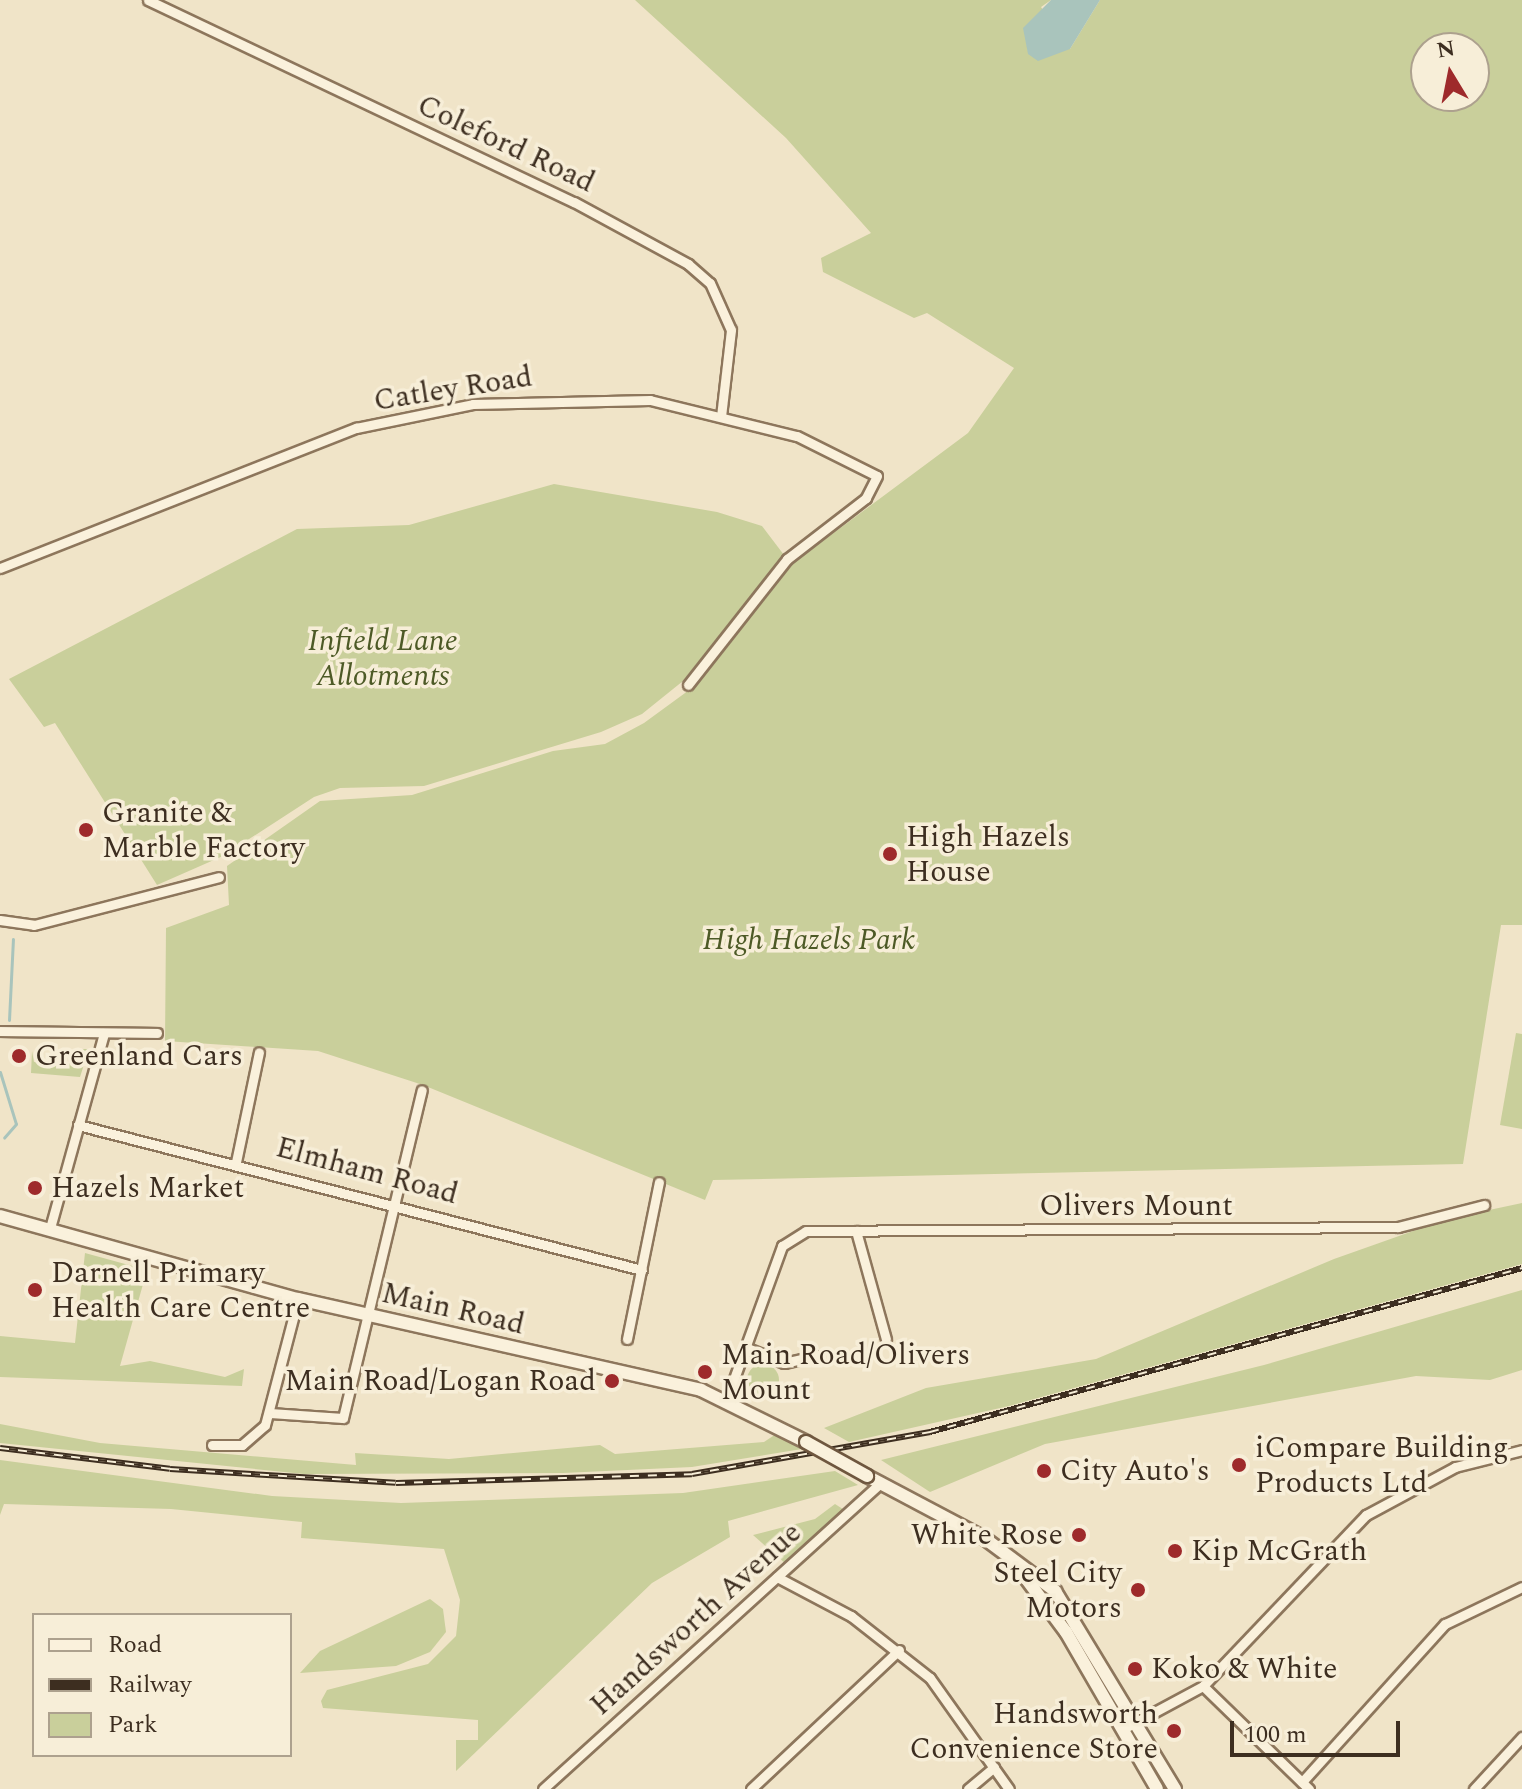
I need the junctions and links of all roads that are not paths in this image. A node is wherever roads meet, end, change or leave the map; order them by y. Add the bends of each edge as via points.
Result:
1 (148, 0) edge
2 (721, 416) junction
3 (0, 568) edge
4 (688, 685) dead end
5 (219, 877) dead end
6 (2, 925) edge
7 (0, 1031) edge
8 (104, 1033) junction
9 (157, 1033) dead end
10 (259, 1052) dead end
11 (422, 1090) dead end
12 (78, 1125) junction
13 (236, 1162) junction
14 (659, 1182) dead end
15 (399, 1203) junction
16 (1484, 1205) dead end
17 (0, 1216) edge
18 (50, 1228) junction
19 (856, 1231) junction
20 (642, 1270) junction
21 (298, 1299) junction
22 (370, 1317) junction
23 (627, 1339) dead end
24 (886, 1339) dead end
25 (747, 1348) junction
26 (815, 1356) dead end
27 (727, 1398) junction
28 (270, 1413) junction
29 (212, 1445) dead end
30 (1522, 1450) edge
31 (881, 1483) junction
32 (1012, 1559) junction
33 (777, 1577) junction
34 (1522, 1587) edge
35 (899, 1650) junction
36 (1203, 1686) junction
37 (1140, 1721) junction
38 (1123, 1729) junction
39 (1522, 1737) edge
40 (994, 1767) junction
41 (1306, 1786) edge
42 (543, 1789) edge
43 (751, 1789) edge
44 (968, 1789) edge
45 (1009, 1789) edge
46 (1157, 1789) edge
47 (1175, 1789) edge
48 (1474, 1789) edge

1 - 2 street, Coleford Road via 574,202 688,264 710,283 731,330
2 - 3 street, Catley Road via 650,400 573,398 414,413 356,428
2 - 4 street, Catley Road via 797,436 877,476 866,498 787,559
5 - 6 street via 34,925
7 - 8 street
8 - 9 street
8 - 12 street
10 - 13 street
11 - 15 street
12 - 13 street, Elmham Road
12 - 18 street
13 - 15 street, Elmham Road
14 - 20 street
15 - 20 street, Elmham Road
15 - 22 street
16 - 19 street, Olivers Mount via 1398,1227
17 - 18 main road, Main Road
18 - 21 main road, Main Road
19 - 24 street
19 - 25 street, Olivers Mount via 787,1239
20 - 23 street
21 - 22 main road, Main Road
21 - 28 street
22 - 27 main road, Main Road
22 - 28 street via 343,1418
25 - 26 street via 784,1363
25 - 27 street
27 - 31 main road, Main Road, bridge
28 - 29 street via 242,1445
30 - 36 street via 1455,1467 1366,1515
31 - 32 main road, Main Road via 942,1512
31 - 33 street, Handsworth Avenue
32 - 37 main road, Main Road via 1063,1601
32 - 38 main road
33 - 35 street
33 - 42 street, Handsworth Avenue
34 - 41 street via 1445,1624
35 - 40 street via 960,1714
35 - 43 street
36 - 37 street
36 - 41 street
37 - 38 street
37 - 47 main road, Main Road
38 - 46 main road
39 - 48 street
40 - 44 street
40 - 45 street

